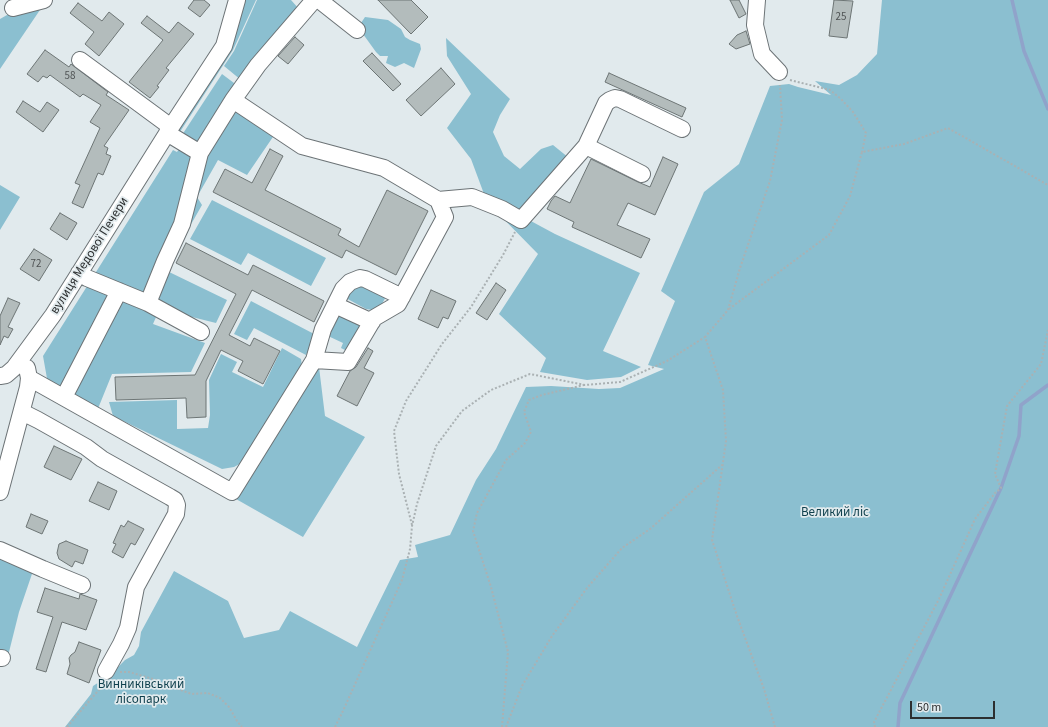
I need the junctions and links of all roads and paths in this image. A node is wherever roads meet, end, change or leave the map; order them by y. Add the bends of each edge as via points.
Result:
1 (44, 0) edge
2 (237, 0) edge
3 (314, 0) edge
4 (319, 0) edge
5 (757, 0) edge
6 (13, 8) dead end
7 (356, 30) dead end
8 (80, 60) dead end
9 (779, 72) junction
10 (233, 100) junction
11 (682, 129) dead end
12 (169, 130) junction
13 (586, 146) junction
14 (862, 152) junction
15 (200, 153) junction
16 (642, 174) dead end
17 (1048, 185) edge
18 (438, 200) junction
19 (521, 220) junction
20 (79, 273) junction
21 (119, 291) junction
22 (402, 296) junction
23 (148, 303) junction
24 (335, 305) junction
25 (728, 310) junction
26 (372, 322) junction
27 (1048, 330) edge
28 (201, 332) dead end
29 (705, 337) junction
30 (22, 357) junction
31 (314, 360) junction
32 (0, 376) edge
33 (29, 378) junction
34 (585, 385) junction
35 (64, 397) junction
36 (22, 412) junction
37 (722, 465) junction
38 (0, 492) edge
39 (412, 526) junction
40 (0, 550) edge
41 (82, 585) dead end
42 (110, 675) junction
43 (67, 727) edge
44 (242, 727) edge
45 (334, 727) edge
46 (502, 727) edge
47 (506, 727) edge
48 (775, 727) edge
49 (875, 727) edge

1 - 6 street
2 - 12 street, вулиця Медової Печери via 224,46
3 - 10 street via 258,65
4 - 7 street
5 - 9 street via 755,25 762,54
8 - 12 street
9 - 14 path via 789,80 830,90 841,99 866,133
9 - 25 path via 782,120 770,181
10 - 15 street
10 - 18 street via 302,146 384,168
11 - 13 street via 614,98 606,103
12 - 15 street
12 - 20 street, вулиця Медової Печери
13 - 16 street
13 - 19 street
14 - 17 path via 904,144 948,128
14 - 25 path via 850,196 828,235
15 - 23 street via 182,224
18 - 19 street via 472,197
18 - 22 street via 445,217
19 - 39 path via 503,255 471,306 442,344 406,401 394,430 400,474
20 - 21 street
20 - 30 street, вулиця Медової Печери
21 - 23 street
21 - 35 street
22 - 24 street via 370,280 360,278 346,285
22 - 26 street via 398,304 374,318
23 - 28 street
24 - 26 street
24 - 31 street via 322,329
25 - 29 path
26 - 31 street via 348,362
27 - 49 path via 1041,364 1007,406 995,474 1001,488 994,493 975,519 939,599 874,722
29 - 34 path via 667,360 620,382
29 - 37 path via 723,390 726,440
30 - 32 street, вулиця Медової Печери via 10,372
30 - 33 street
31 - 35 street via 232,492
33 - 35 street
33 - 36 street
34 - 39 path via 530,374 491,390 462,412 436,446
34 - 46 path via 529,400 524,412 531,432 526,443 506,460 477,513 473,531 508,652
36 - 38 street
36 - 42 street via 86,447 102,459 175,500 177,504 176,514 136,587 128,628
37 - 47 path via 650,529 622,548 587,588 552,636 522,686
37 - 48 path via 712,540
39 - 45 path via 410,549 402,580
40 - 41 street
42 - 43 path
42 - 44 path via 129,672 192,694 214,695 229,707

